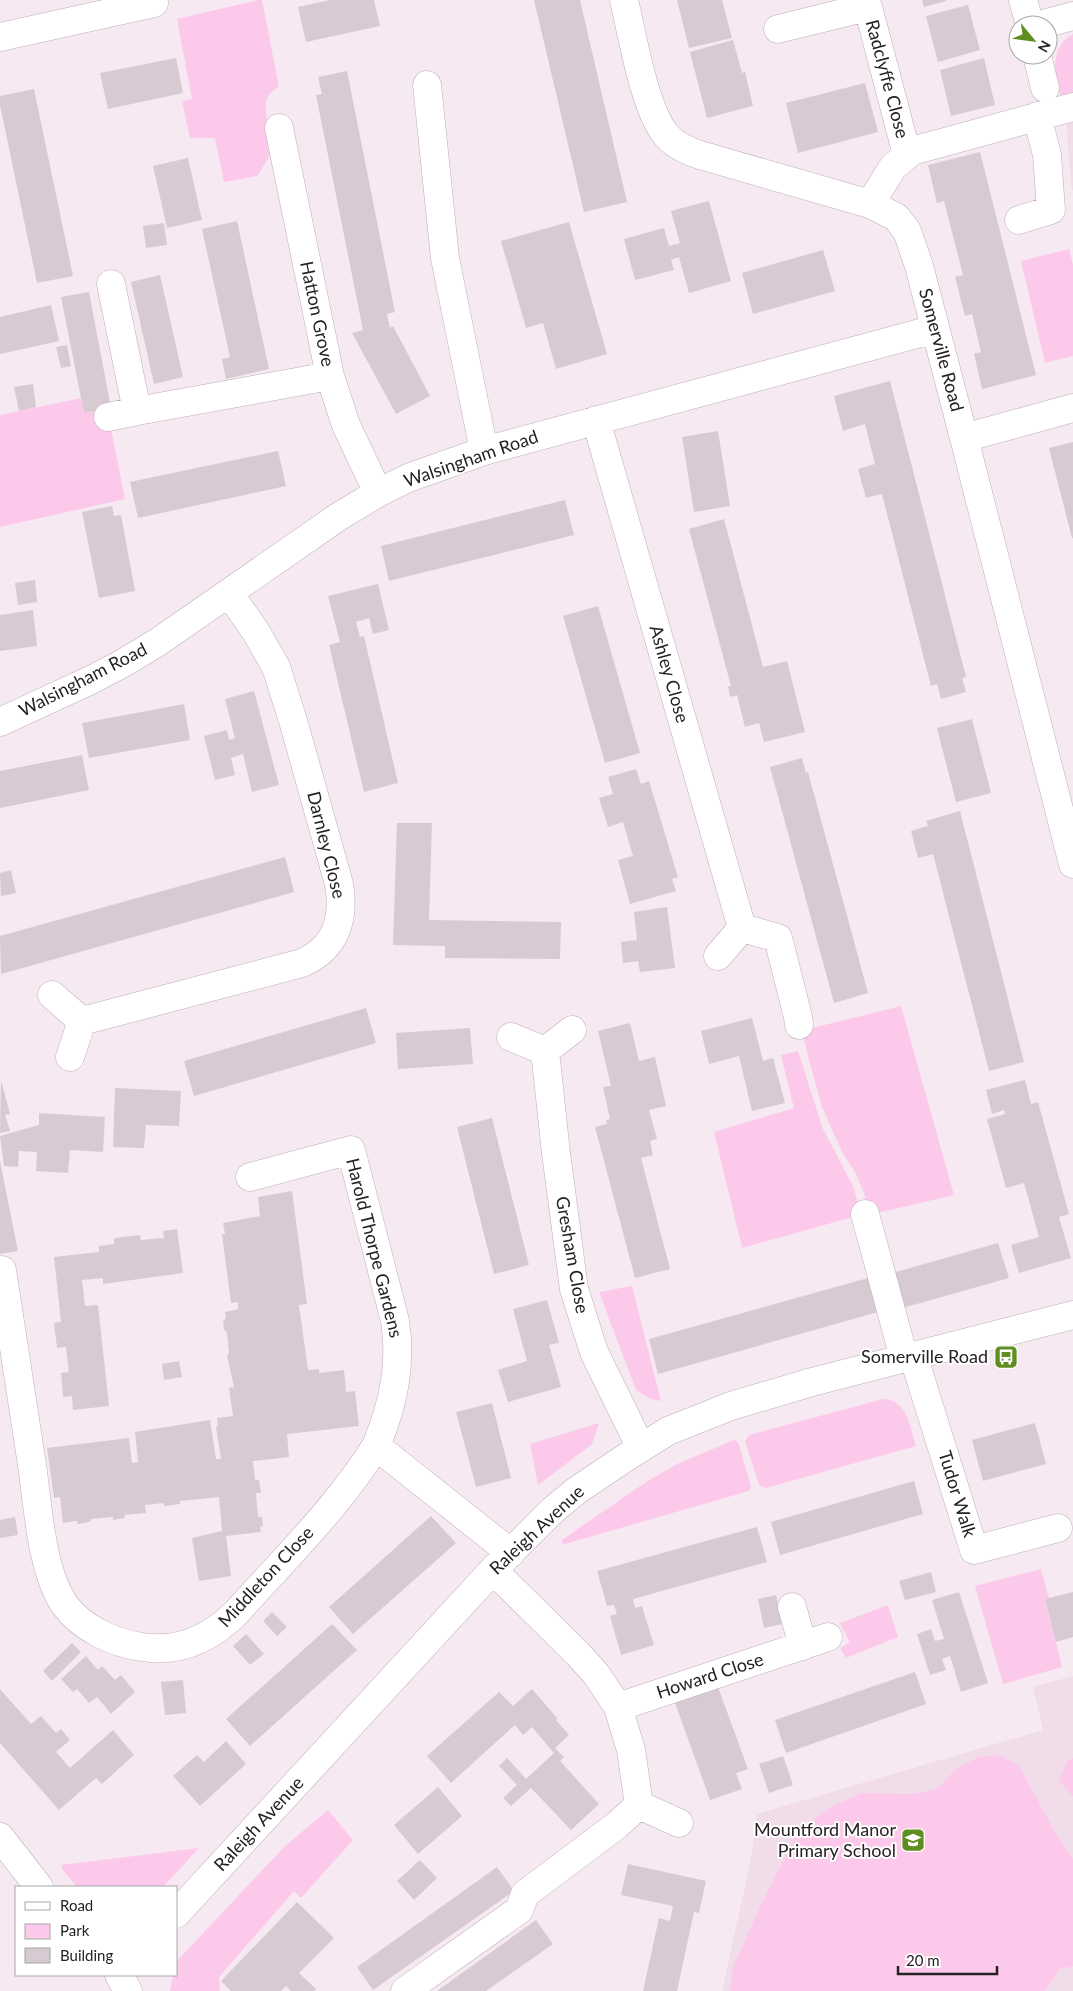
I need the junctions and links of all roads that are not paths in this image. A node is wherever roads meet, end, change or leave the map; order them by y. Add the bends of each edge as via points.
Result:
1 (624, 0) edge
2 (1023, 0) edge
3 (154, 3) dead end
4 (100, 7) edge
5 (1027, 15) edge
6 (1073, 16) edge
7 (1058, 20) edge
8 (778, 29) dead end
9 (0, 37) edge
10 (1039, 65) edge
11 (427, 85) dead end
12 (1045, 88) dead end
13 (1073, 107) edge
14 (1037, 116) junction
15 (279, 128) dead end
16 (907, 155) junction
17 (870, 204) junction
18 (1019, 220) dead end
19 (110, 284) dead end
20 (935, 329) junction
21 (330, 376) junction
22 (1073, 408) edge
23 (136, 411) junction
24 (108, 417) dead end
25 (596, 420) junction
26 (964, 438) junction
27 (484, 451) junction
28 (378, 493) junction
29 (229, 593) junction
30 (0, 722) edge
31 (1073, 864) edge
32 (742, 928) junction
33 (718, 956) dead end
34 (52, 995) dead end
35 (82, 1021) junction
36 (799, 1025) dead end
37 (572, 1030) dead end
38 (511, 1037) dead end
39 (544, 1051) junction
40 (70, 1058) dead end
41 (250, 1177) dead end
42 (865, 1214) dead end
43 (2, 1270) dead end
44 (1073, 1315) edge
45 (908, 1357) junction
46 (9, 1373) edge
47 (376, 1446) junction
48 (641, 1448) junction
49 (1058, 1528) dead end
50 (502, 1561) junction
51 (792, 1607) dead end
52 (828, 1637) dead end
53 (803, 1646) junction
54 (618, 1707) junction
55 (639, 1805) junction
56 (679, 1823) dead end
57 (0, 1838) edge
58 (39, 1886) edge
59 (178, 1912) edge
60 (120, 1976) edge
61 (128, 1991) edge
62 (405, 1991) edge

1 - 17 street, Somerville Road via 649,102 658,125 673,142 700,155
2 - 5 street
3 - 4 street
4 - 9 street
6 - 7 street
8 - 16 street, Radclyffe Close via 868,7
10 - 12 street
11 - 27 street via 445,258
13 - 14 street, Radclyffe Close
14 - 16 street, Radclyffe Close
14 - 18 street via 1047,155 1051,210
15 - 21 street, Hatton Grove
16 - 17 street, Radclyffe Close via 894,166
17 - 20 street, Somerville Road via 896,217 907,231
19 - 23 street
20 - 25 street, Walsingham Road
20 - 26 street, Somerville Road
21 - 23 street
21 - 28 street, Hatton Grove via 346,425
22 - 26 street
23 - 24 street
25 - 27 street, Walsingham Road
25 - 32 street, Ashley Close
26 - 31 street, Somerville Road
27 - 28 street, Walsingham Road via 408,478
28 - 29 street, Walsingham Road
29 - 30 street, Walsingham Road via 125,662
29 - 35 street, Darnley Close via 268,650 285,693 339,884 338,926 321,953 302,963
32 - 33 street
32 - 36 street via 778,938
34 - 35 street
35 - 40 street
37 - 39 street
38 - 39 street
39 - 48 street, Gresham Close via 574,1290 594,1352
41 - 47 street, Harold Thorpe Gardens via 351,1150 395,1321 399,1349 390,1408
42 - 45 street
43 - 46 street, Middleton Close
44 - 45 street, Raleigh Avenue
45 - 48 street, Raleigh Avenue via 713,1412 668,1431
45 - 49 street, Tudor Walk via 974,1550
46 - 47 street, Middleton Close via 51,1577 65,1605 75,1616 100,1634 132,1645 179,1646 208,1636 224,1625 352,1483
47 - 50 street
48 - 50 street, Raleigh Avenue via 576,1492
50 - 54 street via 596,1674
50 - 59 street, Raleigh Avenue
51 - 53 street
52 - 53 street, Howard Close
53 - 54 street, Howard Close
54 - 55 street via 631,1750
55 - 56 street
55 - 62 street via 525,1894 519,1910
57 - 58 street
60 - 61 street

